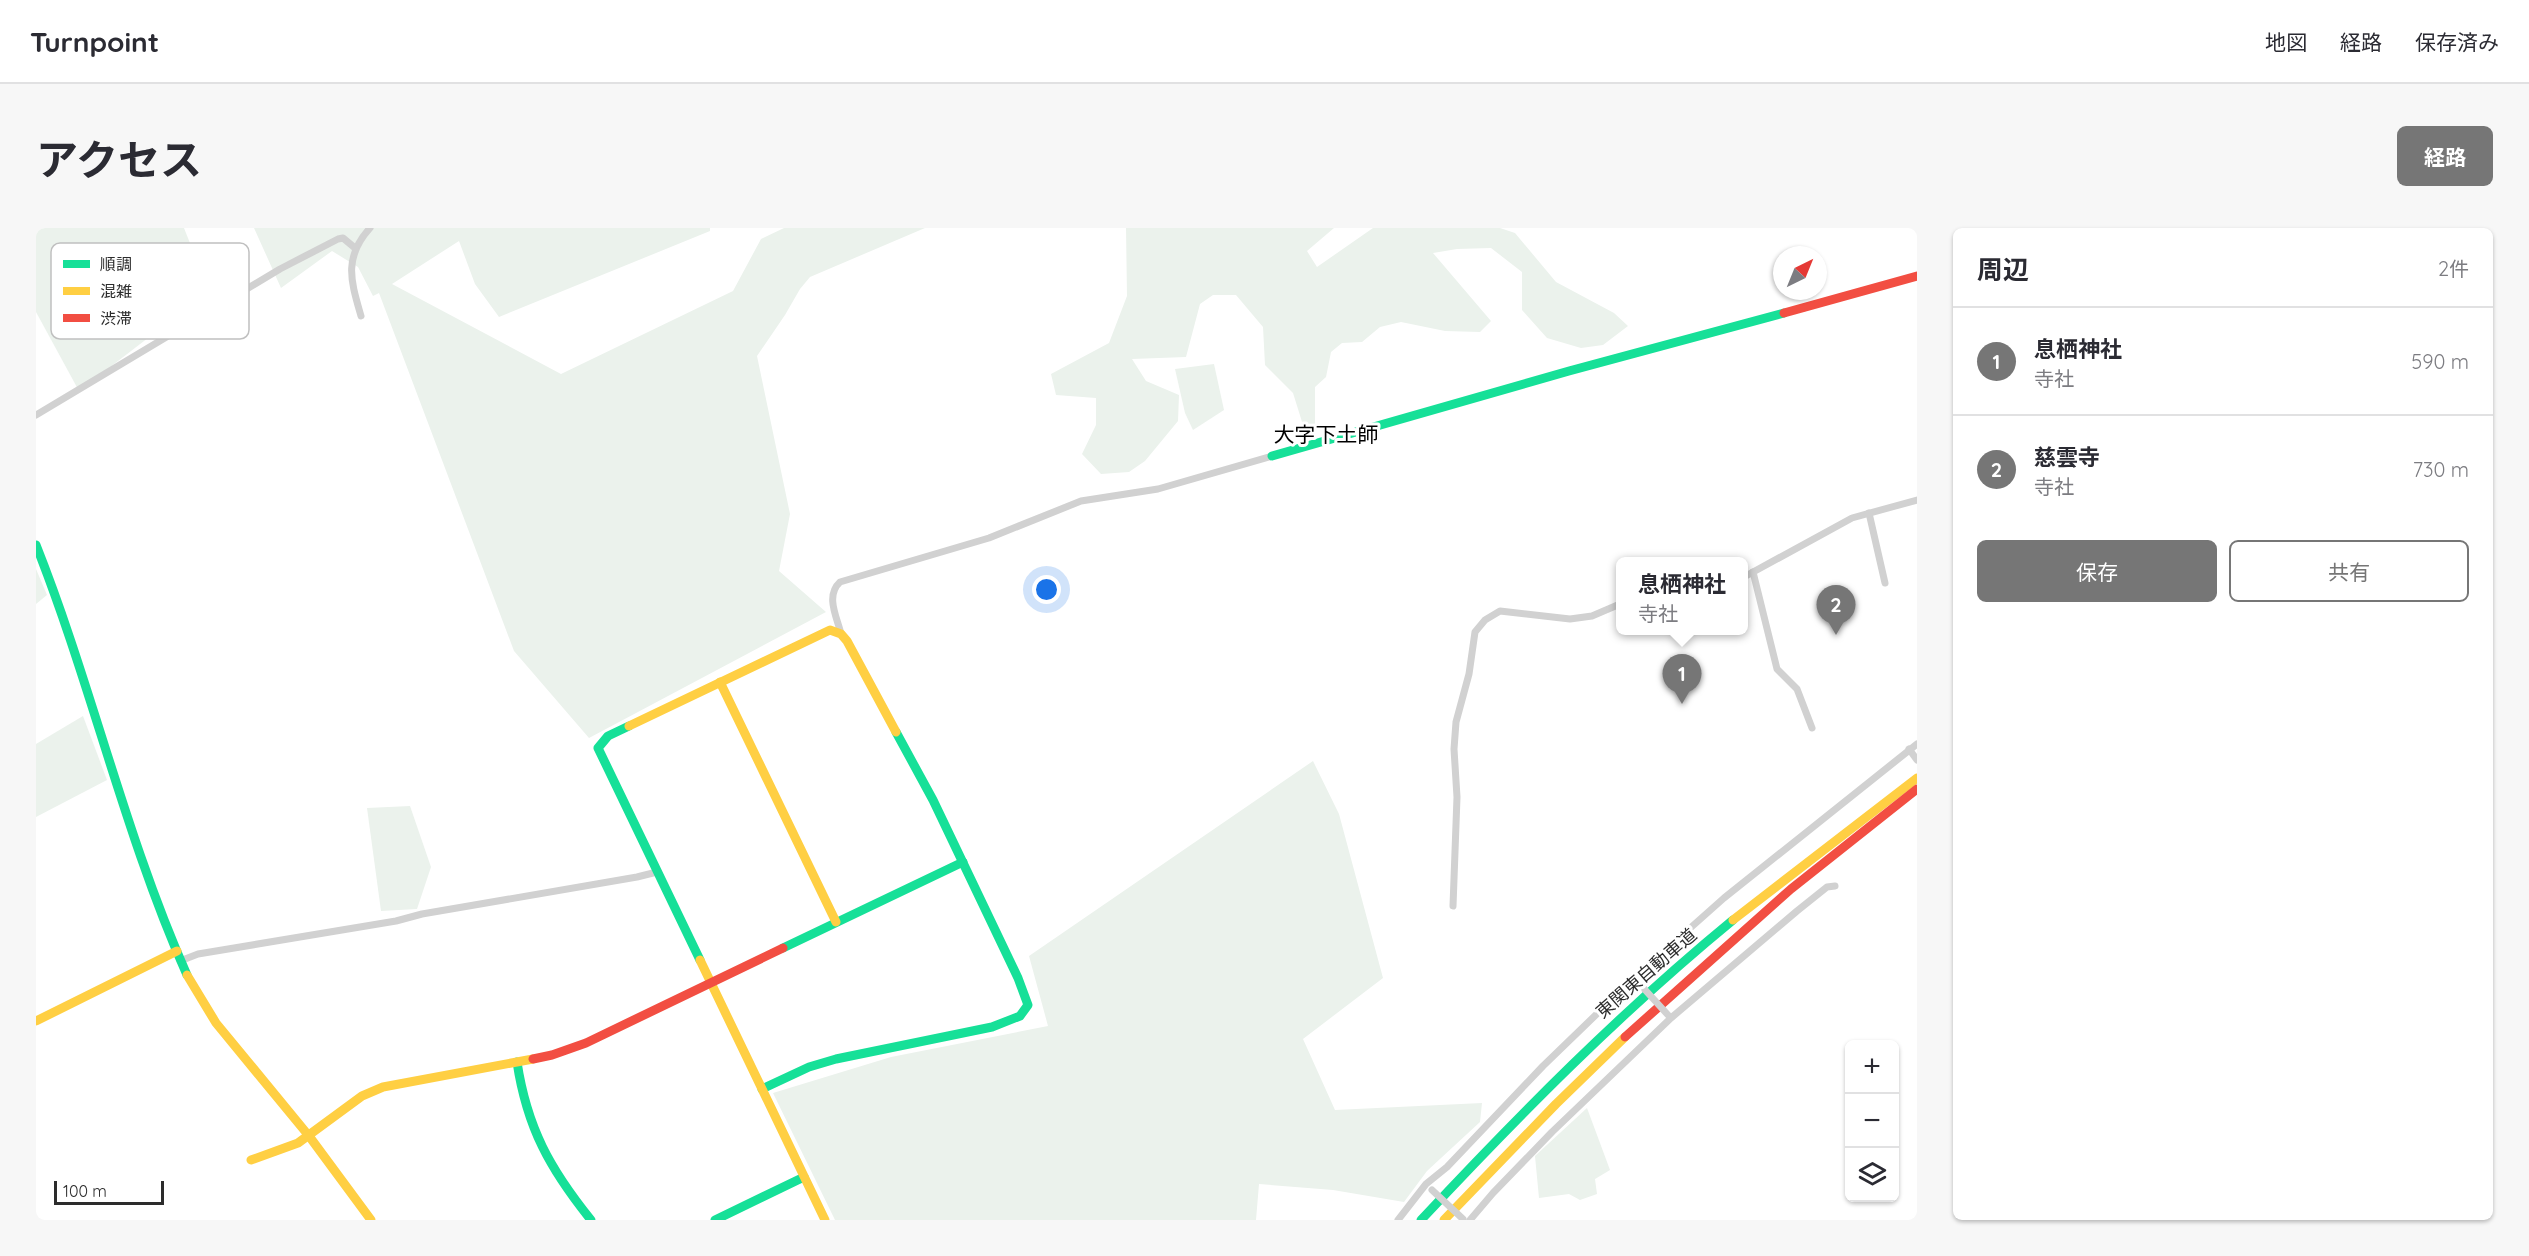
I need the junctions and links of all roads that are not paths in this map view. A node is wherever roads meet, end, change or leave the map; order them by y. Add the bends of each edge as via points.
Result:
1 (370, 228) edge
2 (355, 248) junction
3 (1917, 276) edge
4 (249, 288) edge
5 (362, 316) dead end
6 (163, 339) edge
7 (36, 415) edge
8 (1272, 456) joint
9 (1917, 500) edge
10 (1869, 513) junction
11 (36, 545) edge
12 (1753, 572) junction
13 (1748, 574) edge
14 (1885, 584) dead end
15 (1616, 606) edge
16 (841, 634) junction
17 (720, 682) junction
18 (1812, 728) dead end
19 (1917, 744) edge
20 (1910, 751) junction
21 (1917, 760) edge
22 (1917, 778) edge
23 (1917, 789) edge
24 (963, 861) junction
25 (657, 872) junction
26 (1835, 886) dead end
27 (1453, 906) dead end
28 (836, 922) junction
29 (179, 956) junction
30 (1636, 980) junction
31 (710, 983) junction
32 (1670, 1016) junction
33 (36, 1021) edge
34 (517, 1062) junction
35 (762, 1089) junction
36 (309, 1136) junction
37 (251, 1160) dead end
38 (804, 1177) junction
39 (1429, 1187) junction
40 (371, 1220) edge
41 (591, 1220) edge
42 (715, 1220) edge
43 (825, 1220) edge
44 (1398, 1220) edge
45 (1421, 1220) edge
46 (1444, 1220) edge
47 (1466, 1220) edge

1 - 2 street
2 - 4 street via 338,238
2 - 5 street via 351,274
3 - 8 main road
6 - 7 street
8 - 16 street via 1158,489 1081,501 989,538 840,582 833,588 832,600
9 - 10 street
10 - 12 street via 1852,518
10 - 14 street
11 - 29 main road via 62,610 147,876
12 - 13 street
12 - 18 street via 1777,669 1797,689
15 - 27 street via 1592,616 1570,619 1500,611 1475,632 1456,722
16 - 17 main road via 825,631
16 - 24 main road
17 - 25 main road via 608,736 598,748
17 - 28 main road
19 - 20 street
20 - 21 street
20 - 30 street via 1724,897
22 - 45 main road, 東関東自動車道 via 1792,872 1642,998 1541,1094
23 - 46 main road, 東関東自動車道 via 1800,880 1670,993 1562,1096
24 - 28 main road
24 - 35 main road via 1027,998 1025,1012 992,1027 836,1059
25 - 29 street via 396,921
25 - 31 main road
26 - 32 street via 1827,887
28 - 31 main road
29 - 33 main road
29 - 36 main road via 193,988 216,1023
30 - 32 street, bridge
30 - 39 street via 1542,1066
31 - 34 main road via 586,1043
31 - 35 main road
32 - 47 street
34 - 36 main road via 376,1090
34 - 41 main road via 525,1107 543,1156
35 - 38 main road
36 - 37 main road
36 - 40 main road
38 - 42 main road
38 - 43 main road
39 - 44 street
39 - 47 street, bridge

